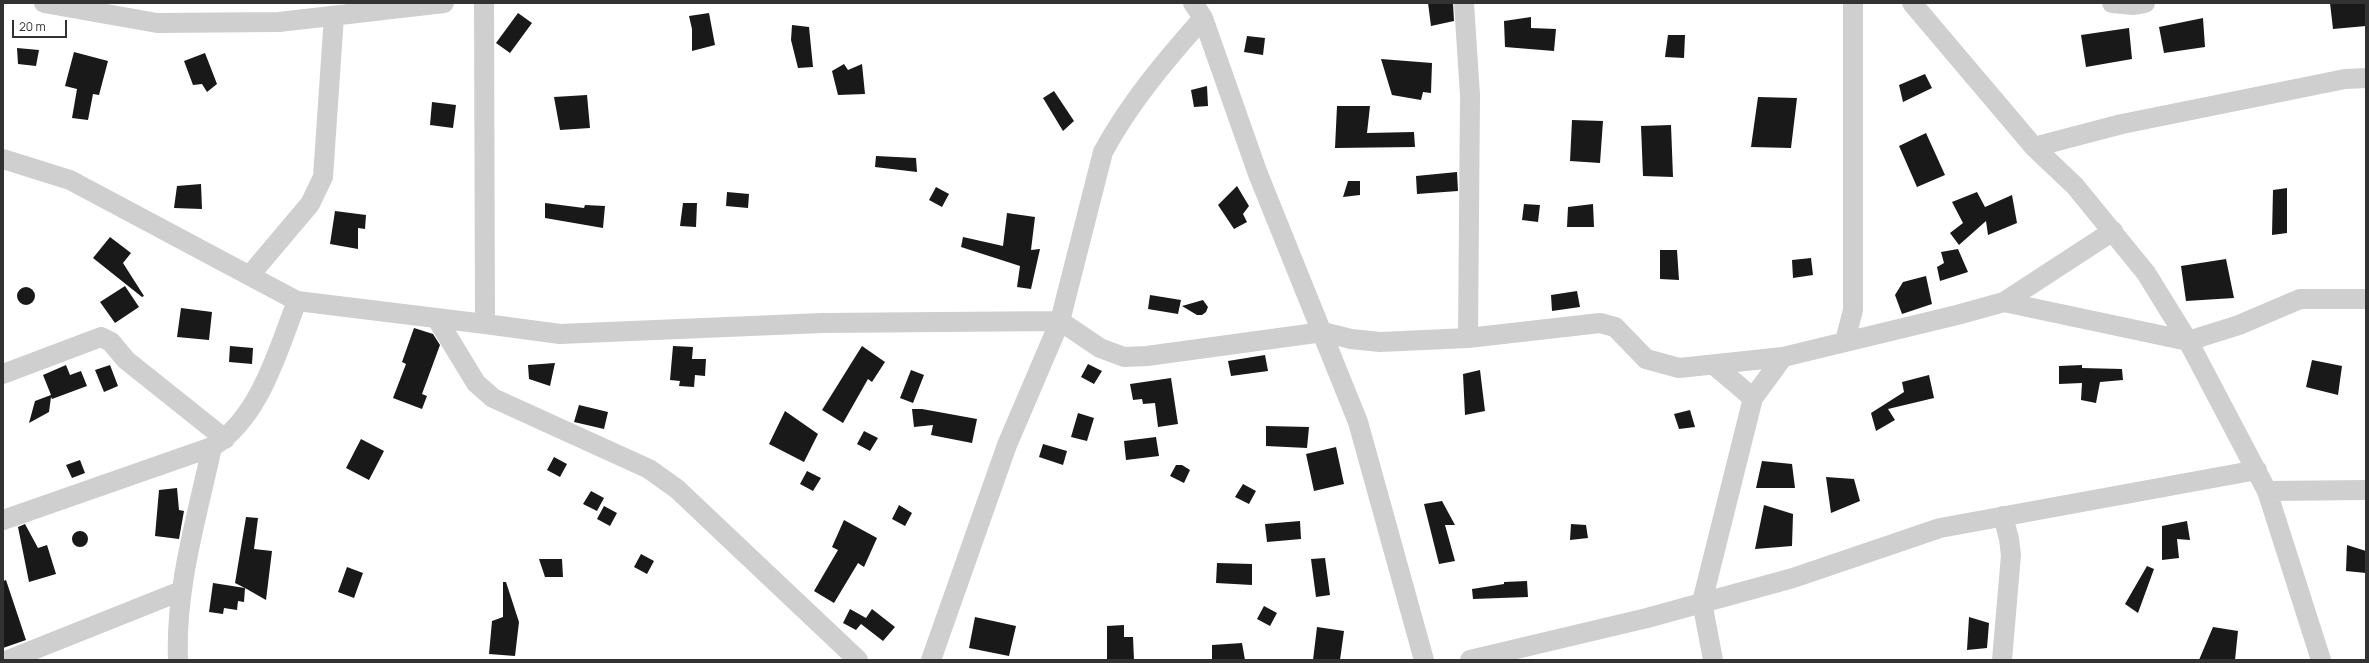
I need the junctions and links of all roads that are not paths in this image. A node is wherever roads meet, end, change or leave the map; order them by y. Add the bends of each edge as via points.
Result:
1 (44, 3) edge
2 (444, 3) edge
3 (484, 3) edge
4 (1464, 3) edge
5 (1853, 3) edge
6 (1912, 3) edge
7 (2112, 3) edge
8 (2145, 3) edge
9 (1198, 11) edge
10 (334, 16) junction
11 (2366, 78) edge
12 (2034, 147) junction
13 (3, 159) edge
14 (2113, 231) junction
15 (250, 275) junction
16 (2366, 299) edge
17 (297, 301) junction
18 (2004, 302) junction
19 (437, 319) junction
20 (1060, 321) junction
21 (485, 324) junction
22 (1323, 332) junction
23 (1468, 338) junction
24 (1844, 341) junction
25 (2188, 341) junction
26 (1783, 357) junction
27 (1714, 365) junction
28 (3, 374) edge
29 (1753, 398) junction
30 (218, 443) junction
31 (2257, 470) junction
32 (2366, 490) edge
33 (2267, 491) junction
34 (2003, 516) junction
35 (3, 520) edge
36 (180, 591) junction
37 (1702, 602) junction
38 (8, 660) edge
39 (178, 660) edge
40 (858, 660) edge
41 (931, 660) edge
42 (1424, 660) edge
43 (1470, 660) edge
44 (1713, 660) edge
45 (2002, 660) edge
46 (2321, 660) edge

1 - 10 street via 157,23 280,22
2 - 10 street
3 - 21 street
4 - 23 street via 1470,95
5 - 24 street via 1853,310
6 - 12 street
7 - 8 street
9 - 20 street via 1103,152
9 - 22 street via 1258,174
10 - 15 street via 323,177 310,204
11 - 12 street via 2344,79 2122,124
12 - 14 street via 2075,186
13 - 15 street via 70,180
14 - 18 street
14 - 25 street via 2146,273
15 - 17 street
16 - 25 street via 2300,299 2239,325
17 - 19 street
17 - 30 street via 250,411
18 - 24 street
18 - 25 street
19 - 21 street
19 - 40 street via 476,383 493,398 649,469 672,485
20 - 21 street via 822,324 560,334
20 - 22 street via 1100,348 1124,357
20 - 41 street via 1007,445
22 - 23 street via 1351,339 1380,342
22 - 42 street via 1358,422
23 - 27 street via 1600,323 1615,327 1646,359 1679,368
24 - 26 street
25 - 31 street
26 - 27 street
26 - 29 street
27 - 29 street
28 - 30 street via 101,337 111,342 126,360
29 - 37 street
30 - 35 street
30 - 36 street
31 - 33 street
31 - 34 street
32 - 33 street
33 - 46 street
34 - 37 street via 1940,528 1792,578
34 - 45 street via 2011,555
36 - 38 street
36 - 39 street
37 - 43 street via 1647,618
37 - 44 street

